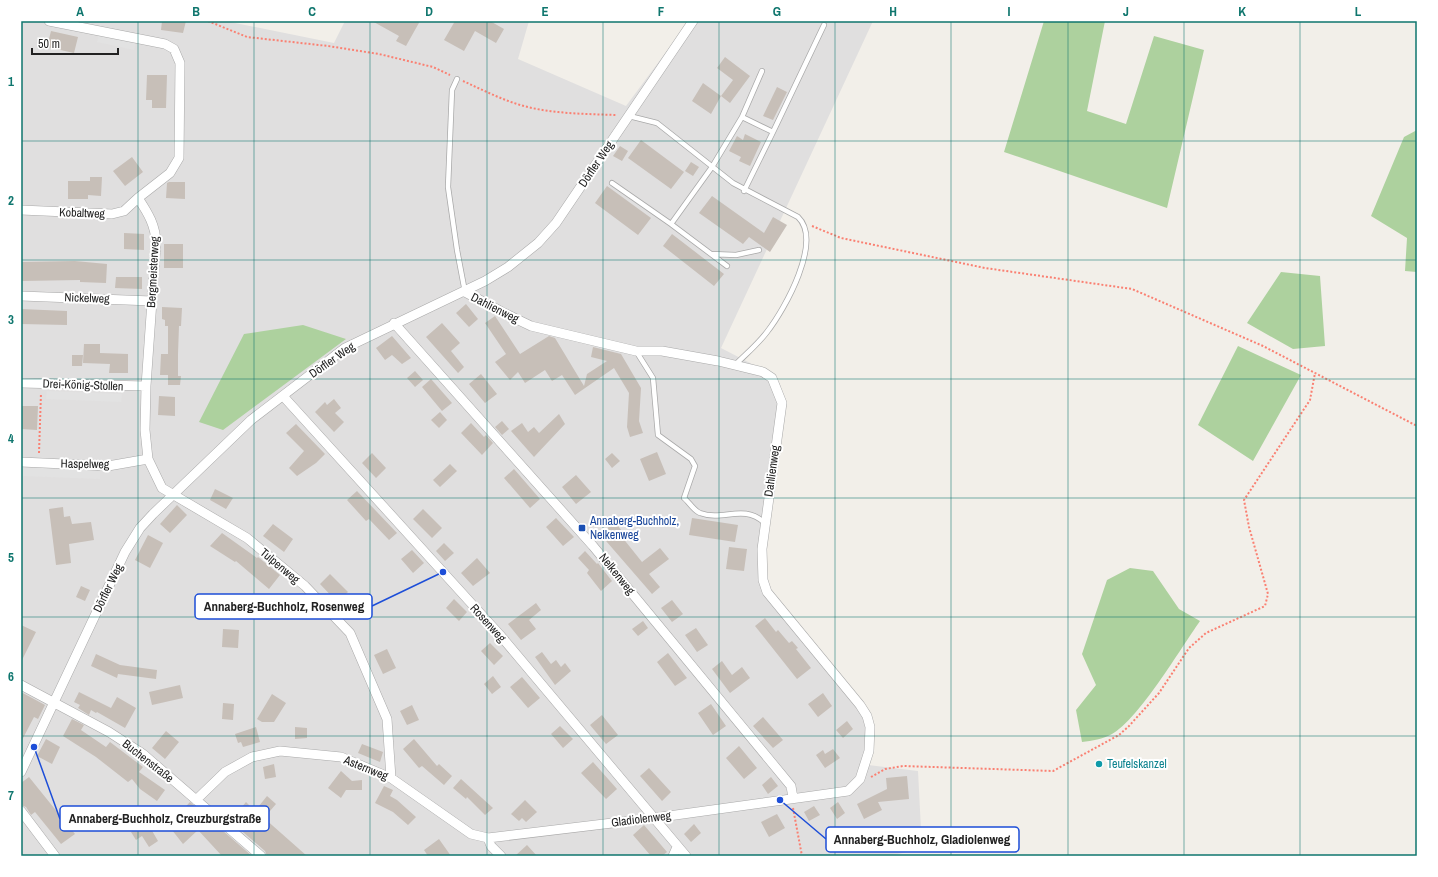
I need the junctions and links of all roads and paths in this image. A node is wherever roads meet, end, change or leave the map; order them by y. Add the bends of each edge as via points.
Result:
1 (49, 21) edge
2 (208, 21) edge
3 (693, 21) edge
4 (824, 25) dead end
5 (762, 71) dead end
6 (458, 79) junction
7 (628, 116) junction
8 (742, 116) junction
9 (773, 132) junction
10 (712, 167) junction
11 (612, 183) dead end
12 (744, 191) junction
13 (138, 198) junction
14 (21, 210) edge
15 (671, 224) junction
16 (805, 227) junction
17 (760, 250) dead end
18 (711, 254) junction
19 (727, 266) dead end
20 (465, 292) junction
21 (21, 296) edge
22 (152, 301) junction
23 (394, 323) junction
24 (636, 351) junction
25 (735, 365) junction
26 (1315, 373) junction
27 (21, 383) edge
28 (41, 384) junction
29 (146, 386) junction
30 (283, 396) junction
31 (1417, 426) edge
32 (148, 459) junction
33 (21, 462) edge
34 (38, 463) junction
35 (172, 494) junction
36 (765, 523) junction
37 (21, 685) edge
38 (55, 702) junction
39 (21, 772) edge
40 (391, 778) junction
41 (860, 779) junction
42 (793, 798) junction
43 (196, 800) junction
44 (21, 811) edge
45 (654, 818) junction
46 (488, 838) junction
47 (677, 847) junction
48 (55, 856) edge
49 (261, 856) edge
50 (501, 856) edge
51 (673, 856) edge
52 (686, 856) edge
53 (802, 856) edge

1 - 13 street via 165,44 174,49 180,63 179,158 170,173
2 - 6 path via 246,37 379,54 433,67
3 - 7 street, Dörfler Weg
4 - 9 lane
5 - 8 lane
6 - 7 path via 502,99 530,108 564,113
6 - 20 lane via 452,90 448,187
7 - 10 lane via 657,123
7 - 20 street, Dörfler Weg via 556,224 538,243 508,267
8 - 9 lane
8 - 10 lane
9 - 12 lane
10 - 12 lane
10 - 15 lane
11 - 15 lane
12 - 16 lane via 798,217
13 - 14 street, Kobaltweg via 124,211 112,214
13 - 22 street, Bergmeisterweg via 156,231
15 - 18 lane
16 - 25 lane via 805,257 783,306 768,331
16 - 26 path via 813,226 841,238 985,268 1132,289 1263,346
17 - 18 lane via 736,255
18 - 19 lane
20 - 23 street, Dörfler Weg
20 - 24 street, Dahlienweg via 531,326
21 - 22 street, Nickelweg
22 - 29 street, Bergmeisterweg
23 - 30 street, Dörfler Weg via 345,348
23 - 42 street, Nelkenweg via 593,546 791,786
24 - 25 street, Dahlienweg via 662,351
24 - 36 lane via 653,378 658,435 691,458 695,466 684,498 698,513 716,516 744,513 756,516
25 - 36 street, Dahlienweg via 763,372 772,378 782,402
26 - 31 path
26 - 41 path via 1310,400 1244,500 1268,594 1265,606 1206,633 1189,648 1159,693 1129,726 1118,735 1053,772 903,766 885,769
27 - 28 street, Drei-König-Stollen
28 - 29 street, Drei-König-Stollen
28 - 34 path
29 - 32 street, Bergmeisterweg via 145,430
30 - 35 street, Dörfler Weg via 250,420
30 - 45 street, Rosenweg via 500,635
32 - 34 street, Haspelweg via 108,466
32 - 35 street, Bergmeisterweg via 162,488
33 - 34 street, Haspelweg
35 - 38 street, Dörfler Weg via 140,528 125,552
35 - 40 street, Tulpenweg via 247,538 305,586 350,633 387,719
36 - 41 street, Dahlienweg via 762,564 767,592 867,716 869,751
37 - 38 street, Buchenstraße
38 - 39 street, Dörfler Weg
38 - 43 street, Buchenstraße via 143,754
40 - 43 street, Asternweg via 341,758 280,751 252,757 226,772
40 - 46 street, Asternweg via 471,834
41 - 42 street via 848,791
42 - 45 street, Gladiolenweg
42 - 53 path via 793,815
43 - 49 street, Buchenstraße
44 - 48 street
45 - 46 street, Gladiolenweg
45 - 47 street, Rosenweg
46 - 50 street via 491,846
47 - 51 street
47 - 52 street, Rosenweg

